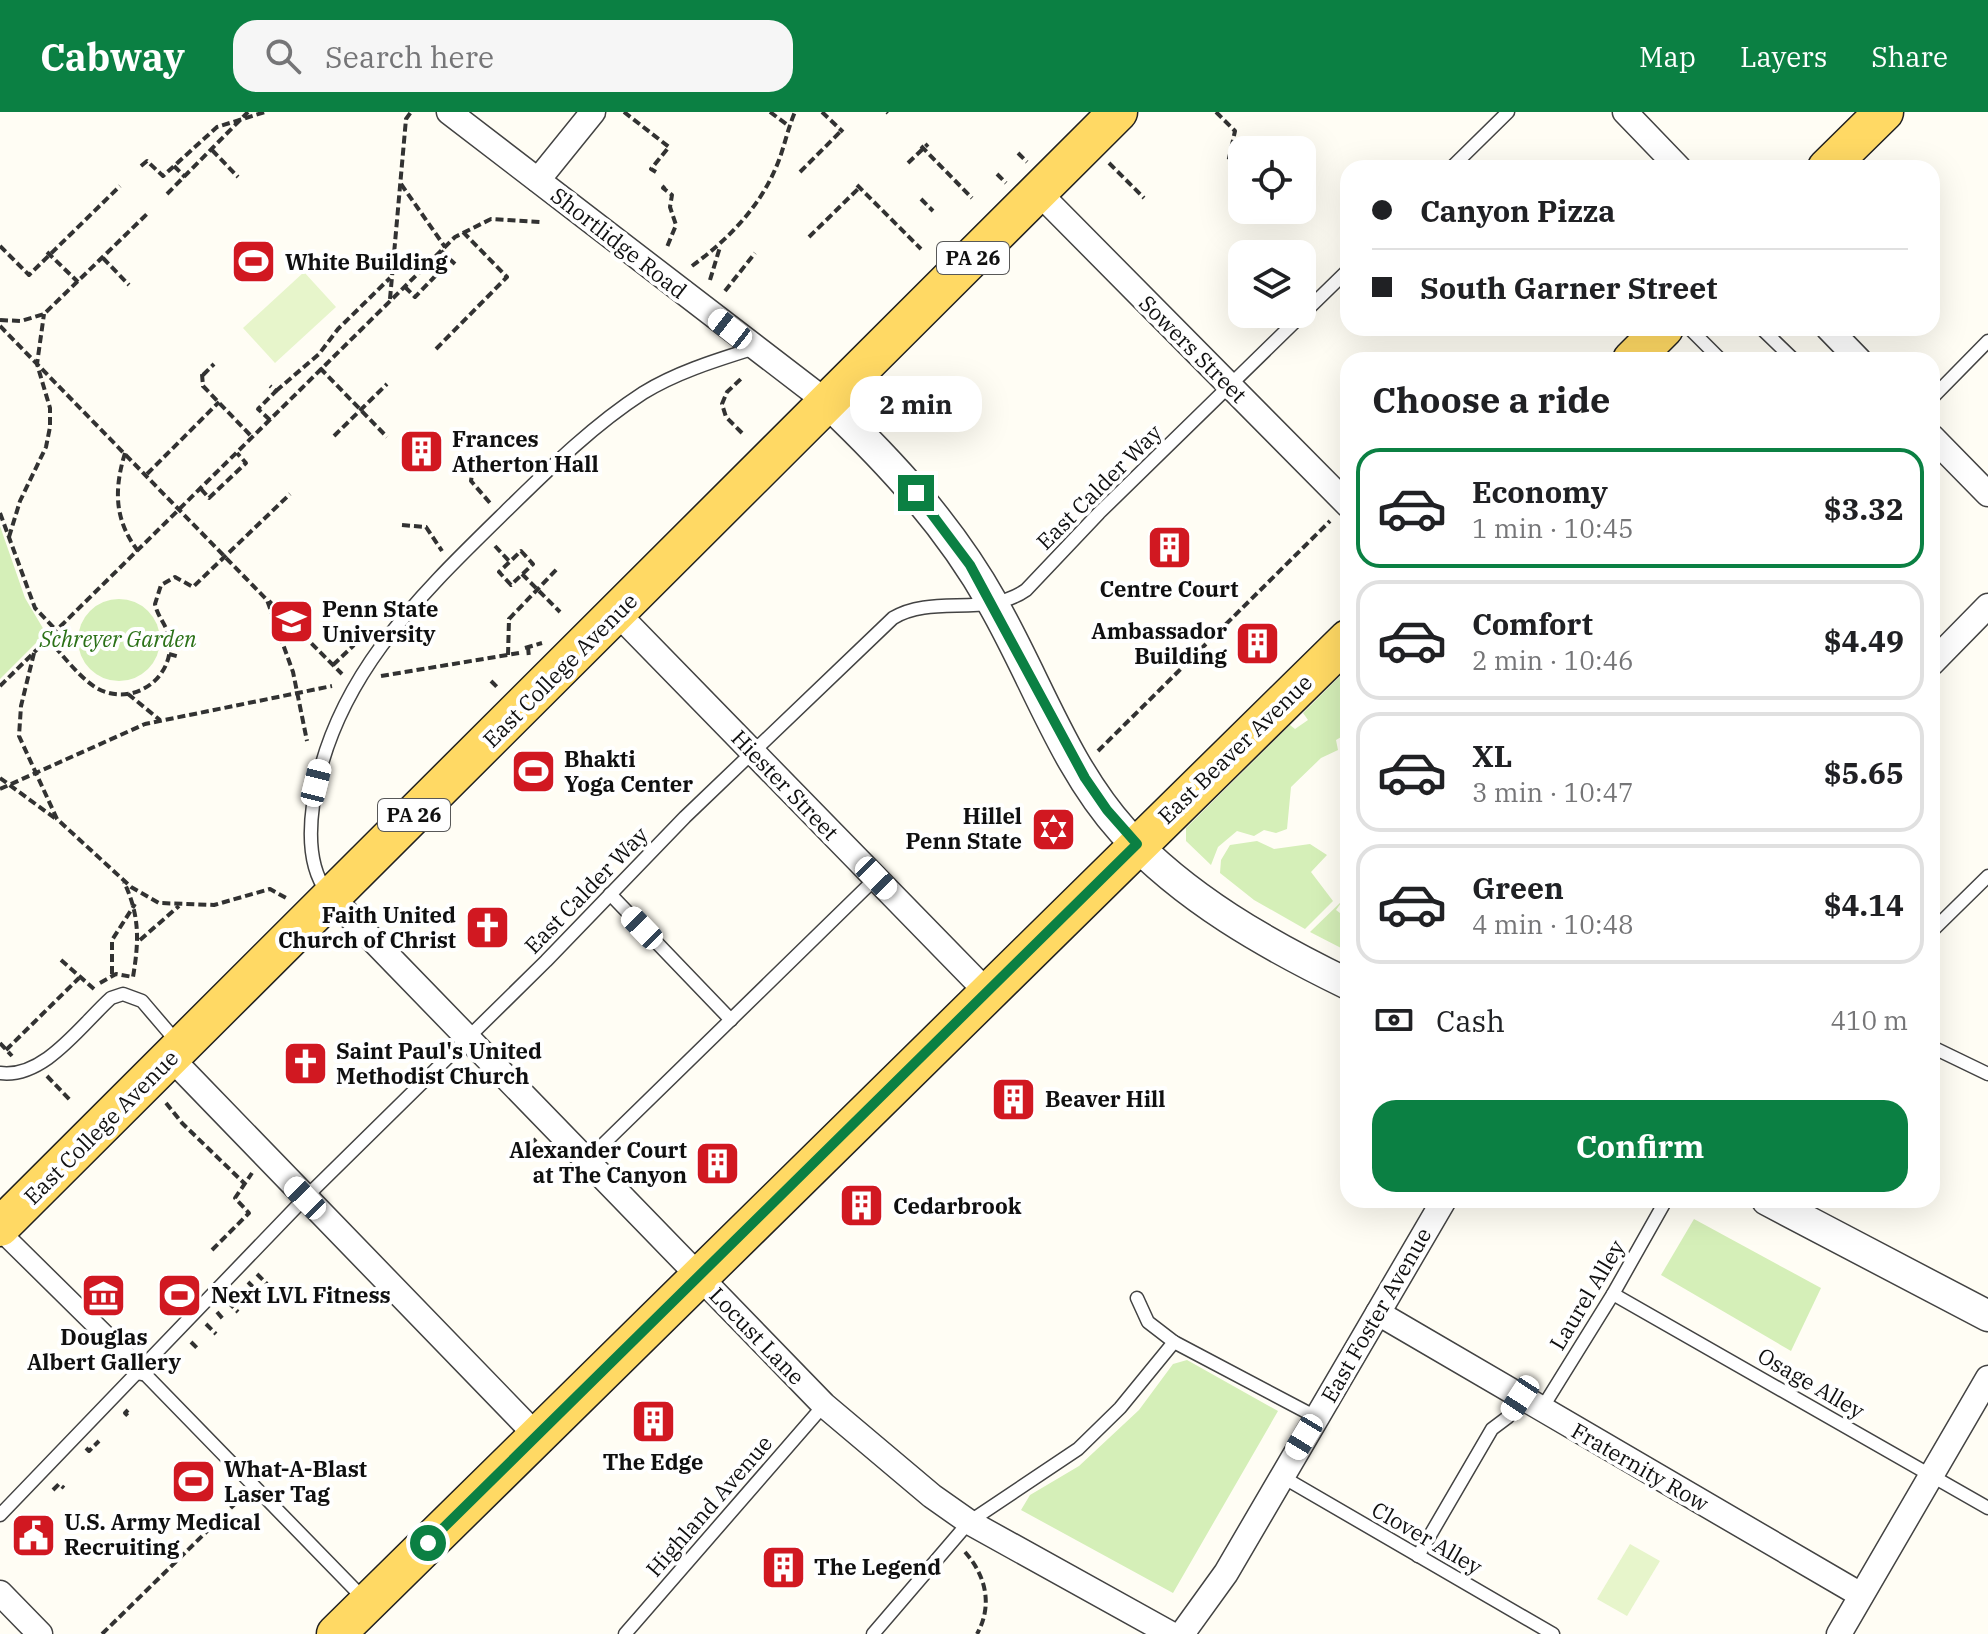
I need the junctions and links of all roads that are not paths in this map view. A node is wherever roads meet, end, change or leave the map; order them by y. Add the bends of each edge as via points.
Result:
1 (449, 112) edge
2 (593, 112) edge
3 (1118, 112) edge
4 (1508, 112) edge
5 (1884, 112) edge
6 (1635, 115) edge
7 (1459, 160) edge
8 (1672, 160) edge
9 (1835, 160) edge
10 (538, 180) junction
11 (1025, 180) junction
12 (1340, 279) edge
13 (1656, 336) edge
14 (1697, 336) edge
15 (1769, 336) edge
16 (1836, 336) edge
17 (1988, 341) edge
18 (755, 348) junction
19 (1640, 352) edge
20 (1713, 352) edge
21 (1786, 352) edge
22 (1851, 352) edge
23 (1230, 387) junction
24 (1940, 390) edge
25 (828, 403) junction
26 (1940, 445) edge
27 (1988, 494) edge
28 (1340, 508) edge
29 (992, 603) junction
30 (1988, 606) edge
31 (617, 613) junction
32 (1340, 647) edge
33 (1940, 655) edge
34 (753, 752) junction
35 (1137, 844) junction
36 (1988, 876) edge
37 (876, 878) junction
38 (610, 894) junction
39 (332, 898) junction
40 (1940, 923) edge
41 (1340, 980) edge
42 (986, 991) junction
43 (731, 1020) junction
44 (466, 1039) junction
45 (1940, 1051) edge
46 (177, 1052) junction
47 (0, 1073) edge
48 (1988, 1074) edge
49 (585, 1162) junction
50 (305, 1198) junction
51 (1439, 1208) edge
52 (1661, 1208) edge
53 (1782, 1208) edge
54 (0, 1229) edge
55 (699, 1276) junction
56 (1613, 1294) junction
57 (1137, 1298) dead end
58 (1378, 1313) junction
59 (1988, 1316) edge
60 (1174, 1342) junction
61 (142, 1371) junction
62 (1988, 1378) edge
63 (1530, 1404) junction
64 (824, 1405) junction
65 (1316, 1417) junction
66 (537, 1436) junction
67 (1932, 1475) junction
68 (1281, 1476) junction
69 (1988, 1508) edge
70 (0, 1515) edge
71 (969, 1522) junction
72 (1418, 1556) junction
73 (0, 1593) edge
74 (1861, 1595) junction
75 (368, 1603) junction
76 (40, 1634) edge
77 (336, 1634) edge
78 (625, 1634) edge
79 (873, 1634) edge
80 (1171, 1634) edge
81 (1182, 1634) edge
82 (1553, 1634) edge
83 (1839, 1634) edge

1 - 10 street, Shortlidge Road
2 - 10 street
3 - 11 main road, East College Avenue / PA 26
4 - 7 lane
5 - 9 main road
6 - 8 street
10 - 18 street, Shortlidge Road
11 - 23 street, Sowers Street
11 - 25 main road, East College Avenue / PA 26
12 - 23 lane, East Calder Way
13 - 19 main road
14 - 20 lane
15 - 21 lane
16 - 22 street
17 - 24 lane
18 - 25 street, Shortlidge Road
18 - 39 lane via 675,376 601,423 472,544 391,630 341,711 316,783 312,859
23 - 28 street, Sowers Street
23 - 29 lane, East Calder Way via 1026,590
25 - 29 street via 947,530
25 - 31 main road, East College Avenue / PA 26
26 - 27 street
29 - 34 lane, East Calder Way via 918,607 893,618
29 - 35 street via 1085,778
30 - 33 street
31 - 34 street, Hiester Street
31 - 39 main road, East College Avenue / PA 26
32 - 35 main road, East Beaver Avenue
34 - 37 street, Hiester Street
34 - 38 lane, East Calder Way
35 - 41 street via 1237,926
35 - 42 main road, East Beaver Avenue
36 - 40 lane
37 - 42 street, Hiester Street
37 - 43 lane
38 - 43 lane
38 - 44 lane, East Calder Way
39 - 44 street, Locust Lane
39 - 46 main road, East College Avenue / PA 26
42 - 55 main road, East Beaver Avenue
43 - 49 lane
44 - 49 street, Locust Lane
44 - 50 lane, East Calder Way
45 - 48 lane
46 - 47 lane via 142,1001 123,994 111,998 37,1067
46 - 50 street
46 - 54 main road, East College Avenue / PA 26
49 - 55 street, Locust Lane
50 - 61 lane, East Calder Way
50 - 66 street
51 - 58 street, East Foster Avenue
52 - 56 lane, Laurel Alley
53 - 59 street
54 - 61 street
55 - 64 street, Locust Lane
55 - 66 main road, East Beaver Avenue
56 - 63 lane, Laurel Alley
56 - 67 lane, Osage Alley
57 - 60 lane via 1148,1322
58 - 63 street, Fraternity Row
58 - 65 street, East Foster Avenue
60 - 65 lane
60 - 71 lane via 1078,1449
61 - 70 lane, East Calder Way
61 - 75 lane
62 - 67 street
63 - 72 lane, Laurel Alley via 1492,1429
63 - 74 street, Fraternity Row
64 - 71 street, Locust Lane
64 - 78 lane, Highland Avenue
65 - 68 street, East Foster Avenue
66 - 75 main road, East Beaver Avenue
67 - 69 lane, Osage Alley
67 - 74 street
68 - 72 lane, Clover Alley
68 - 81 street, East Foster Avenue via 1218,1586
71 - 79 lane
71 - 80 street, Locust Lane
72 - 82 lane, Clover Alley
73 - 76 street
74 - 83 street
75 - 77 main road, East Beaver Avenue

